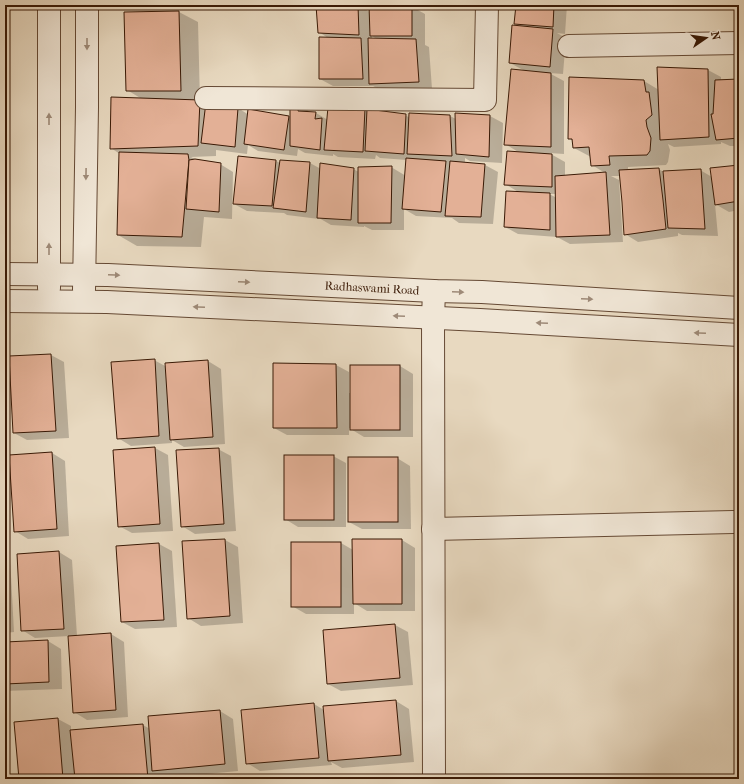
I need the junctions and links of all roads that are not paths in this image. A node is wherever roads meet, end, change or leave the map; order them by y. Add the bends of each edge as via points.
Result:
1 (49, 5) edge
2 (87, 5) edge
3 (487, 5) edge
4 (739, 42) edge
5 (569, 46) dead end
6 (206, 98) dead end
7 (5, 274) edge
8 (49, 274) junction
9 (84, 275) junction
10 (434, 291) junction
11 (5, 301) edge
12 (48, 302) junction
13 (83, 302) junction
14 (739, 308) edge
15 (433, 318) junction
16 (739, 335) edge
17 (733, 522) dead end
18 (433, 529) junction
19 (434, 779) edge

8 -> 1 street
2 -> 9 street
3 - 6 street via 485,100
4 - 5 street
7 - 8 street, Radhaswami Road
8 - 9 street, Radhaswami Road
8 - 12 street
9 -> 10 street, Radhaswami Road
9 - 13 street
10 -> 14 street, Radhaswami Road
10 - 15 street
11 - 12 street
12 - 13 street
15 -> 13 street
16 -> 15 street
15 - 18 street
17 - 18 street
18 - 19 street

